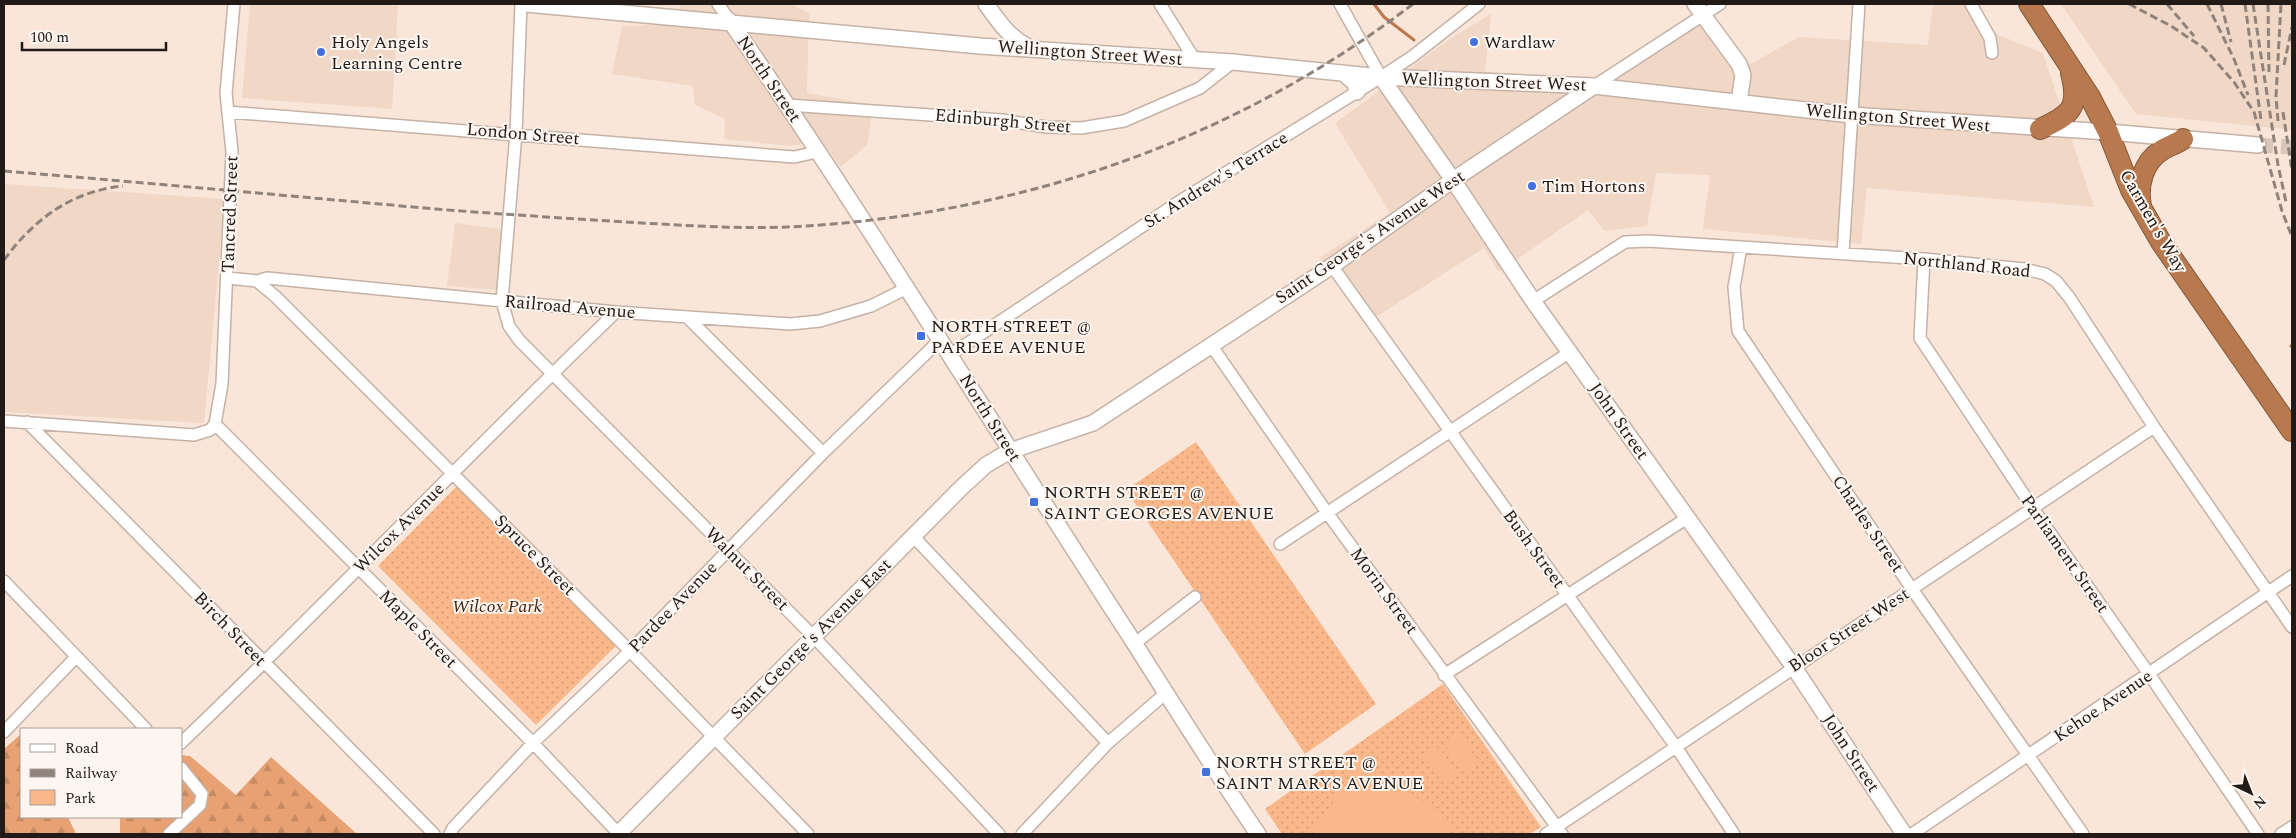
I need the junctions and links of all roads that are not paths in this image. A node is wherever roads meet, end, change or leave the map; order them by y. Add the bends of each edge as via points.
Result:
1 (234, 4) edge
2 (521, 4) edge
3 (526, 4) edge
4 (658, 4) edge
5 (718, 4) edge
6 (986, 4) edge
7 (1160, 4) edge
8 (1340, 4) edge
9 (1479, 4) edge
10 (1720, 4) edge
11 (1859, 4) edge
12 (1971, 4) edge
13 (2029, 4) edge
14 (643, 9) edge
15 (1699, 9) edge
16 (730, 21) junction
17 (998, 21) junction
18 (980, 46) junction
19 (1032, 48) junction
20 (1992, 54) dead end
21 (1195, 60) junction
22 (1233, 62) junction
23 (2069, 64) junction
24 (1344, 73) junction
25 (1381, 77) junction
26 (1594, 86) junction
27 (1357, 92) junction
28 (1738, 102) junction
29 (788, 105) junction
30 (228, 112) junction
31 (1851, 116) junction
32 (2040, 129) junction
33 (2108, 132) junction
34 (516, 133) junction
35 (2183, 139) junction
36 (2258, 145) tunnel mouth
37 (817, 152) junction
38 (1453, 180) junction
39 (2141, 208) junction
40 (1741, 247) junction
41 (1843, 253) junction
42 (1924, 259) junction
43 (1332, 266) junction
44 (228, 278) junction
45 (257, 281) junction
46 (907, 288) junction
47 (502, 301) junction
48 (1534, 301) junction
49 (616, 312) junction
50 (687, 316) junction
51 (940, 340) junction
52 (1211, 344) junction
53 (1570, 352) junction
54 (950, 355) junction
55 (553, 372) junction
56 (4, 421) edge
57 (27, 422) junction
58 (215, 424) junction
59 (2154, 426) junction
60 (2292, 431) edge
61 (1450, 432) junction
62 (1010, 451) junction
63 (823, 453) junction
64 (454, 474) junction
65 (2032, 507) junction
66 (1328, 514) junction
67 (1687, 518) junction
68 (913, 536) junction
69 (1280, 544) dead end
70 (729, 550) junction
71 (358, 569) junction
72 (2292, 576) edge
73 (4, 581) edge
74 (1912, 588) junction
75 (2268, 593) junction
76 (1568, 596) junction
77 (1196, 597) dead end
78 (2292, 627) edge
79 (813, 636) junction
80 (1134, 644) junction
81 (630, 651) junction
82 (76, 657) junction
83 (264, 664) junction
84 (1793, 666) junction
85 (2149, 674) junction
86 (1444, 675) junction
87 (1166, 693) junction
88 (145, 728) edge
89 (4, 732) edge
90 (715, 737) junction
91 (182, 742) edge
92 (1108, 743) junction
93 (533, 744) junction
94 (1676, 747) junction
95 (2029, 756) junction
96 (182, 769) edge
97 (2292, 827) edge
98 (1559, 830) edge
99 (169, 834) edge
100 (434, 834) edge
101 (450, 834) edge
102 (619, 834) edge
103 (808, 834) edge
104 (999, 834) edge
105 (1022, 834) edge
106 (1258, 834) edge
107 (1546, 834) edge
108 (1734, 834) edge
109 (1904, 834) edge
110 (1912, 834) edge
111 (2083, 834) edge
112 (2258, 834) edge
113 (2280, 834) edge

1 - 30 street, Tancred Street via 226,92
2 - 34 street
3 - 14 street, Wellington Street West
4 - 14 street
5 - 16 street, North Street
6 - 17 street
7 - 21 street
8 - 25 street, John Street
9 - 25 street, St. Andrew's Terrace
10 - 15 street, Saint George's Avenue West
11 - 31 street
12 - 20 street via 1990,38
13 - 23 highway, Carmen's Way
14 - 16 street, Wellington Street West
15 - 26 street, Saint George's Avenue West
15 - 28 street via 1739,64 1743,75
16 - 18 street, Wellington Street West
16 - 29 street, North Street
17 - 18 street via 994,35
17 - 19 street via 1014,39
18 - 19 street, Wellington Street West
19 - 21 street, Wellington Street West
21 - 22 street, Wellington Street West
22 - 24 street, Wellington Street West
22 - 29 street, Edinburgh Street via 1200,88 1124,121 1080,128
23 - 32 highway via 2075,86 2074,100 2060,120
23 - 33 highway, Carmen's Way
24 - 25 street, Wellington Street West
24 - 27 street via 1355,82
25 - 26 street, Wellington Street West
25 - 27 street, St. Andrew's Terrace
25 - 38 street, John Street
26 - 28 street, Wellington Street West
26 - 38 street, Saint George's Avenue West
27 - 54 street, St. Andrew's Terrace via 1177,203
28 - 31 street, Wellington Street West
29 - 37 street, North Street
30 - 34 street, London Street
30 - 44 street, Tancred Street via 232,152
31 - 32 street, Wellington Street West
31 - 41 street
32 - 33 street, Wellington Street West
33 - 35 street, Wellington Street West
33 - 39 highway, Carmen's Way
34 - 37 street, London Street via 794,156
34 - 47 street
35 - 36 street, Wellington Street West
35 - 39 highway via 2164,148 2150,160 2141,177
37 - 46 street, North Street
38 - 43 street, Saint George's Avenue West
38 - 48 street, John Street
39 - 60 highway, Carmen's Way via 2161,242
40 - 41 street, Northland Road
40 - 48 street, Northland Road via 1648,240 1625,242
40 - 74 street, Charles Street via 1734,287 1738,331
41 - 42 street, Northland Road
42 - 59 street, Northland Road via 2024,269 2045,274 2056,281
42 - 65 street, Parliament Street via 1920,338
43 - 52 street, Saint George's Avenue West
43 - 61 street, Bush Street
44 - 45 street, Railroad Avenue
44 - 58 street, Tancred Street via 222,384
45 - 47 street, Railroad Avenue via 267,278
45 - 64 street, Spruce Street via 276,296
46 - 50 street, Railroad Avenue via 871,306 820,321 790,324
46 - 51 street, North Street
47 - 49 street, Railroad Avenue
47 - 55 street, Walnut Street via 509,326 519,340
48 - 53 street, John Street
49 - 50 street, Railroad Avenue
49 - 55 street, Wilcox Avenue
50 - 63 street
51 - 54 street, North Street
51 - 63 street, Pardee Avenue
52 - 62 street, Saint George's Avenue West via 1093,423
52 - 66 street, Morin Street
53 - 61 street
53 - 67 street, John Street
54 - 62 street, North Street
55 - 64 street, Wilcox Avenue
55 - 70 street, Walnut Street
56 - 57 street
57 - 58 street via 194,435 210,430
57 - 83 street, Birch Street
58 - 71 street, Maple Street
59 - 65 street, Bloor Street West
59 - 75 street, Northland Road
61 - 66 street
61 - 76 street, Bush Street
62 - 68 street, Saint George's Avenue East via 960,488
62 - 80 street, North Street
63 - 70 street, Pardee Avenue
64 - 71 street, Wilcox Avenue
64 - 81 street, Spruce Street
65 - 74 street, Bloor Street West
65 - 85 street, Parliament Street
66 - 69 street
66 - 86 street, Morin Street
67 - 76 street
67 - 84 street, John Street
68 - 79 street, Saint George's Avenue East
68 - 92 street
70 - 79 street, Walnut Street
70 - 81 street, Pardee Avenue
71 - 83 street, Wilcox Avenue
71 - 93 street, Maple Street
72 - 75 street, Kehoe Avenue
73 - 82 street
74 - 84 street, Bloor Street West
74 - 95 street, Charles Street
75 - 78 street, Northland Road
75 - 85 street, Kehoe Avenue
76 - 86 street
76 - 94 street, Bush Street
77 - 80 street
79 - 90 street, Saint George's Avenue East
79 - 104 street, Walnut Street
80 - 87 street, North Street
81 - 90 street, Spruce Street
81 - 93 street, Pardee Avenue
82 - 88 street
82 - 89 street
83 - 91 street, Wilcox Avenue
83 - 100 street, Birch Street
84 - 94 street, Bloor Street West
84 - 109 street, John Street
85 - 95 street, Kehoe Avenue
85 - 112 street, Parliament Street
86 - 98 street, Morin Street
87 - 92 street
87 - 106 street, North Street
90 - 102 street, Saint George's Avenue East
90 - 103 street, Spruce Street
92 - 105 street
93 - 101 street, Pardee Avenue
93 - 102 street, Maple Street
94 - 98 street, Bloor Street West
94 - 108 street, Bush Street
95 - 110 street, Kehoe Avenue
95 - 111 street, Charles Street
96 - 99 street via 202,794 200,805
97 - 113 street
98 - 107 street, Bloor Street West

